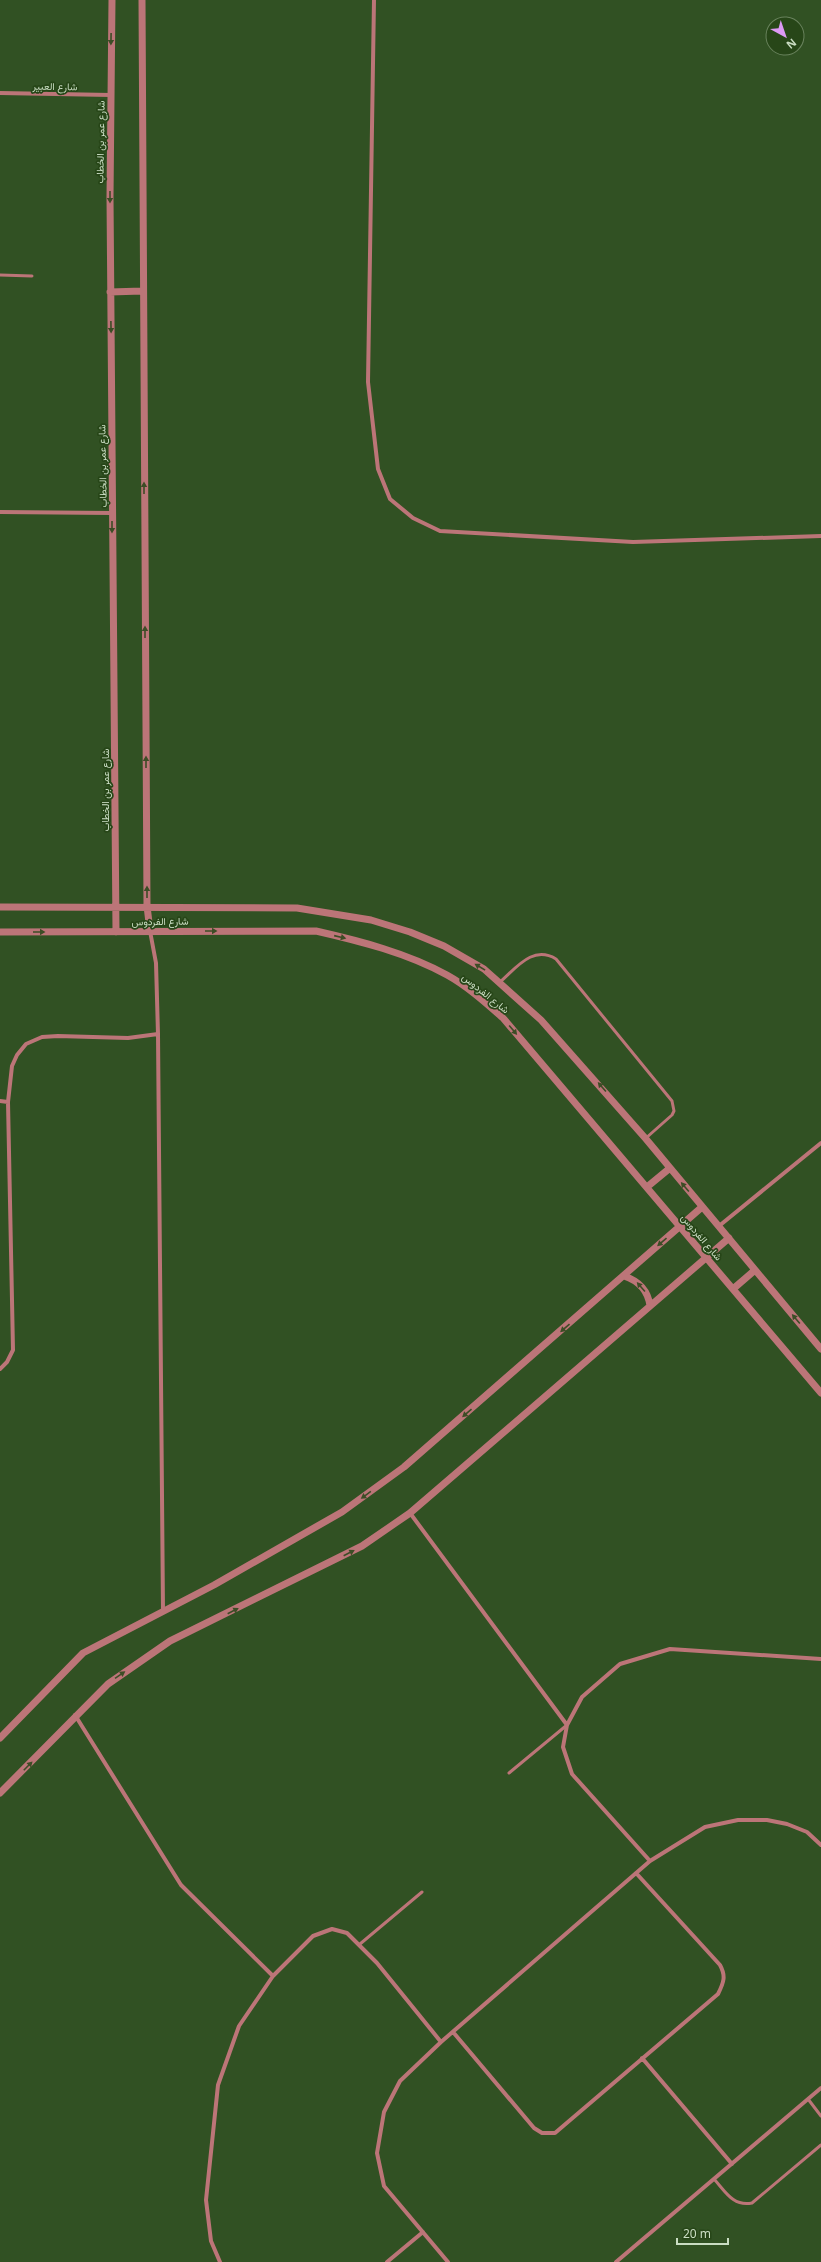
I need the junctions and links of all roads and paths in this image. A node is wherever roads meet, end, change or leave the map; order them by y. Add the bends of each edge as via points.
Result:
1 (112, 0) edge
2 (142, 0) edge
3 (374, 0) edge
4 (0, 93) edge
5 (111, 95) junction
6 (0, 275) edge
7 (32, 276) dead end
8 (142, 291) junction
9 (110, 292) junction
10 (0, 512) edge
11 (112, 512) junction
12 (821, 536) edge
13 (147, 906) junction
14 (0, 907) edge
15 (116, 907) junction
16 (150, 931) junction
17 (0, 932) edge
18 (116, 932) junction
19 (500, 982) junction
20 (158, 1034) junction
21 (0, 1101) edge
22 (8, 1102) junction
23 (646, 1138) junction
24 (821, 1143) edge
25 (670, 1168) junction
26 (647, 1187) junction
27 (702, 1207) junction
28 (719, 1226) junction
29 (680, 1227) junction
30 (729, 1238) junction
31 (706, 1258) junction
32 (755, 1270) junction
33 (624, 1276) junction
34 (733, 1289) junction
35 (650, 1306) junction
36 (821, 1349) edge
37 (0, 1369) edge
38 (821, 1393) edge
39 (410, 1513) junction
40 (163, 1611) junction
41 (821, 1659) edge
42 (75, 1715) junction
43 (567, 1725) junction
44 (0, 1738) edge
45 (509, 1774) dead end
46 (0, 1793) edge
47 (821, 1845) edge
48 (650, 1861) junction
49 (636, 1873) junction
50 (422, 1892) dead end
51 (360, 1944) junction
52 (272, 1976) junction
53 (453, 2032) junction
54 (441, 2042) junction
55 (642, 2058) junction
56 (821, 2088) edge
57 (808, 2099) junction
58 (821, 2116) edge
59 (821, 2145) edge
60 (732, 2164) junction
61 (714, 2179) junction
62 (423, 2232) junction
63 (220, 2262) edge
64 (387, 2262) edge
65 (448, 2262) edge
66 (616, 2262) edge

1 -> 5 street, شارع عمر بن الخطاب
2 - 8 street
3 - 12 street via 368,382 378,469 390,499 413,518 440,531 633,542
4 - 5 street, شارع العبير
5 -> 9 street, شارع عمر بن الخطاب
6 - 7 lane
8 - 9 street
13 -> 8 street
9 -> 11 street, شارع عمر بن الخطاب
10 - 11 street
11 -> 15 street, شارع عمر بن الخطاب
13 - 15 street, شارع الفردوس
13 - 16 street
19 -> 13 street, شارع الفردوس via 484,968 444,946 371,920 297,908
14 - 15 street, شارع الفردوس
15 - 18 street, شارع عمر بن الخطاب
16 - 18 street, شارع الفردوس
16 - 20 street via 156,963
16 -> 26 street, شارع الفردوس via 316,931 363,942 447,975 503,1018
17 -> 18 street, شارع الفردوس
23 -> 19 street, شارع الفردوس via 541,1020
19 - 23 lane via 529,956 543,954 556,959 672,1101 672,1115
20 - 22 street via 128,1038 42,1037 26,1044 12,1066
20 - 40 street
21 - 22 street
22 - 37 street via 13,1350
23 - 25 street, شارع الفردوس
24 - 28 street
25 - 26 street
27 -> 25 street, شارع الفردوس
26 - 29 street, شارع الفردوس
27 - 28 street, شارع الفردوس
27 - 29 street
28 - 30 street, شارع الفردوس
29 - 31 street, شارع الفردوس
29 -> 33 street
30 - 31 street
30 - 32 street, شارع الفردوس
31 - 34 street, شارع الفردوس
31 - 35 street
32 - 34 street
36 -> 32 street, شارع الفردوس
35 -> 33 street via 642,1286
33 -> 40 street via 404,1467 342,1512
34 - 38 street, شارع الفردوس
35 - 39 street
42 -> 39 street via 108,1684 170,1642 362,1546
39 - 43 street
40 - 44 street via 82,1653
41 - 43 street via 670,1649 648,1654 620,1664 582,1697
46 -> 42 street
42 - 52 street via 181,1885
43 - 45 lane
43 - 48 street via 563,1748 572,1774
47 - 48 street via 807,1832 786,1824 767,1820 738,1820 705,1827
48 - 49 street
49 - 53 street
49 - 55 street via 720,1965 724,1973 724,1982 718,1994
50 - 51 lane
51 - 52 street via 347,1933 332,1929 313,1936
51 - 54 street
52 - 63 street via 239,2026 218,2085 206,2200 212,2241
53 - 54 street
53 - 55 street via 534,2128 542,2133 555,2133
54 - 62 street via 400,2081 384,2112 377,2153 384,2186
55 - 60 street
56 - 57 street
57 - 58 lane
57 - 60 street
59 - 61 lane via 752,2203 739,2204 734,2201
60 - 61 street
61 - 66 street
62 - 64 street
62 - 65 street

